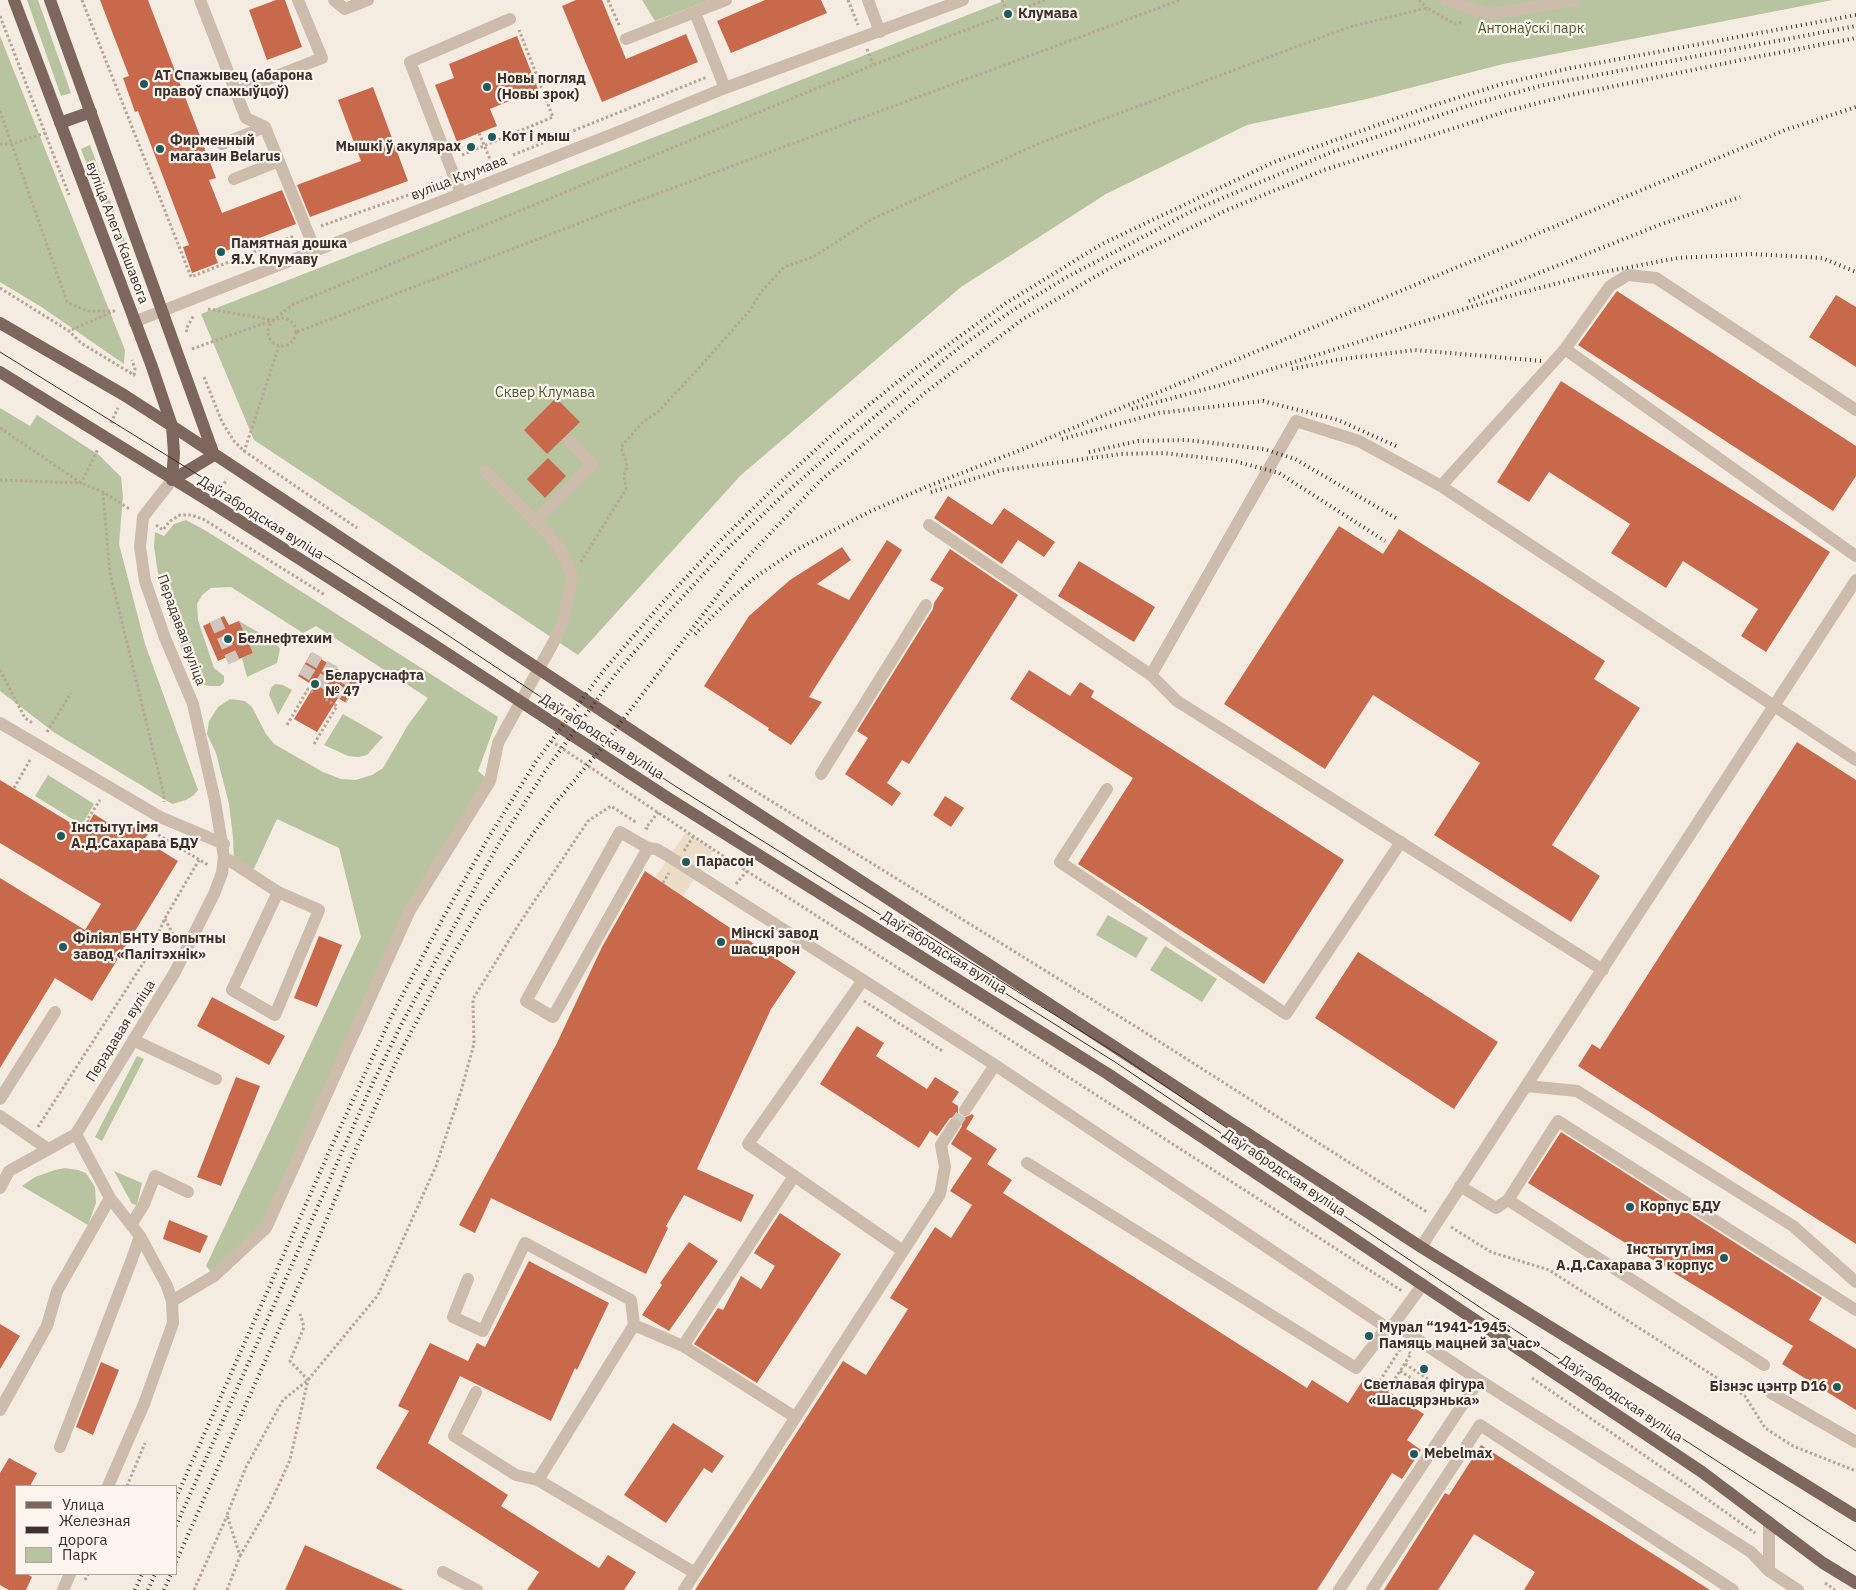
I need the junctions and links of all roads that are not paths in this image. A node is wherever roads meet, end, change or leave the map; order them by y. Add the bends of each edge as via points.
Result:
1 (14, 0) edge
2 (50, 0) edge
3 (200, 0) edge
4 (298, 0) edge
5 (334, 0) edge
6 (368, 0) edge
7 (726, 0) edge
8 (868, 0) edge
9 (962, 0) edge
10 (1446, 0) edge
11 (1575, 0) edge
12 (695, 12) junction
13 (510, 19) dead end
14 (878, 27) junction
15 (626, 39) road end
16 (725, 88) junction
17 (236, 92) junction
18 (91, 112) junction
19 (60, 123) junction
20 (265, 127) junction
21 (222, 144) dead end
22 (279, 162) junction
23 (234, 179) dead end
24 (461, 194) junction
25 (315, 250) junction
26 (162, 311) junction
27 (134, 322) junction
28 (0, 324) edge
29 (1565, 350) junction
30 (0, 372) edge
31 (1856, 410) edge
32 (172, 426) junction
33 (570, 442) dead end
34 (214, 455) junction
35 (484, 471) dead end
36 (172, 480) junction
37 (1441, 486) junction
38 (536, 522) junction
39 (929, 525) dead end
40 (1856, 556) edge
41 (1856, 580) edge
42 (926, 605) dead end
43 (1151, 675) junction
44 (1774, 706) junction
45 (0, 723) edge
46 (1856, 760) edge
47 (820, 774) dead end
48 (1107, 789) dead end
49 (1401, 842) junction
50 (648, 848) junction
51 (224, 851) junction
52 (278, 892) junction
53 (1603, 970) junction
54 (863, 980) junction
55 (55, 1012) dead end
56 (133, 1040) junction
57 (995, 1066) junction
58 (216, 1079) dead end
59 (1527, 1086) junction
60 (0, 1099) edge
61 (965, 1110) tunnel mouth
62 (0, 1116) edge
63 (954, 1125) tunnel mouth
64 (76, 1134) junction
65 (48, 1148) junction
66 (1027, 1163) dead end
67 (794, 1176) junction
68 (1, 1182) edge
69 (1460, 1186) junction
70 (188, 1192) dead end
71 (110, 1198) junction
72 (1508, 1200) junction
73 (131, 1225) junction
74 (140, 1236) junction
75 (1421, 1247) junction
76 (903, 1251) junction
77 (468, 1279) dead end
78 (1856, 1282) edge
79 (1423, 1284) junction
80 (172, 1301) junction
81 (1856, 1310) edge
82 (1390, 1325) junction
83 (634, 1326) junction
84 (683, 1346) junction
85 (1764, 1365) dead end
86 (1479, 1380) junction
87 (476, 1392) dead end
88 (1771, 1393) dead end
89 (0, 1410) edge
90 (795, 1417) junction
91 (1856, 1442) edge
92 (60, 1447) dead end
93 (538, 1480) junction
94 (108, 1485) edge
95 (1856, 1516) edge
96 (1769, 1522) junction
97 (1769, 1571) junction
98 (443, 1572) dead end
99 (695, 1573) junction
100 (70, 1575) edge
101 (1856, 1583) edge
102 (63, 1590) edge
103 (477, 1590) edge
104 (684, 1590) edge
105 (1339, 1590) edge
106 (1372, 1590) edge
107 (1733, 1590) edge
108 (1798, 1590) edge

1 - 19 main road, вуліца Алега Кашавога
2 - 18 main road, вуліца Алега Кашавога
3 - 17 street
4 - 17 street via 322,58
5 - 6 street via 345,9
7 - 12 street
8 - 14 street
9 - 14 street, вуліца Клумава
10 - 11 street via 1489,14
12 - 15 street
12 - 16 street
13 - 24 street via 410,62
14 - 16 street, вуліца Клумава
16 - 24 street, вуліца Клумава
17 - 20 street via 246,118
18 - 19 main road
18 - 26 main road, вуліца Алега Кашавога
19 - 27 main road, вуліца Алега Кашавога
20 - 21 street
20 - 22 street
22 - 23 street
22 - 25 street
24 - 25 street, вуліца Клумава
25 - 26 street, вуліца Клумава
26 - 27 street, вуліца Клумава
26 - 34 main road, вуліца Алега Кашавога
27 - 32 main road, вуліца Алега Кашавога
28 - 32 main road, Даўгабродская вуліца
29 - 31 street via 1610,286 1628,275 1656,278
29 - 37 street
29 - 40 street
30 - 36 main road, Даўгабродская вуліца
32 - 34 main road, Даўгабродская вуліца
32 - 36 main road, вуліца Алега Кашавога
33 - 38 street via 594,464
34 - 36 main road, Перадавая вуліца
34 - 75 main road, Даўгабродская вуліца
35 - 38 street
36 - 51 street, Перадавая вуліца via 143,517 140,547 145,581 193,704
36 - 79 main road, Даўгабродская вуліца via 428,641 668,798 1108,1074
37 - 43 street via 1360,441 1296,421
37 - 44 street
38 - 80 street via 560,549 572,576 558,634 498,742 490,781 410,910 266,1228 214,1276
39 - 43 street
41 - 44 street
42 - 47 street
43 - 49 street via 1177,701
44 - 46 street
44 - 53 street
45 - 51 street
48 - 49 street via 1060,862 1286,1014
49 - 53 street
50 - 50 street via 620,832 526,1001 553,1017
50 - 54 street via 656,848
51 - 52 street
51 - 56 street, Перадавая вуліца via 222,873 214,894 181,960
52 - 52 street via 319,910 275,1015 232,990
53 - 59 street
54 - 57 street
54 - 67 street via 748,1144
55 - 60 street
56 - 58 street
56 - 64 street, Перадавая вуліца
57 - 61 street
57 - 82 street
59 - 69 street
59 - 78 street via 1577,1091 1793,1226
62 - 65 street
63 - 76 street via 941,1145 945,1167 940,1194
64 - 65 street
64 - 71 street
65 - 68 street via 9,1171
66 - 82 street via 1356,1368
67 - 76 street
67 - 84 street
69 - 72 street via 1496,1208
69 - 75 street
70 - 73 street via 154,1176 144,1204
71 - 73 street
71 - 89 street via 57,1291 47,1326
72 - 81 street via 1558,1121
72 - 85 street
73 - 74 street
74 - 80 street
74 - 92 street
75 - 95 main road, Даўгабродская вуліца
76 - 90 street
77 - 83 street via 453,1317 483,1331 525,1243 631,1300
79 - 82 street
79 - 96 main road, Даўгабродская вуліца via 1702,1472
80 - 94 street via 173,1323 144,1404
82 - 86 street
83 - 84 street
83 - 93 street
84 - 90 street
86 - 97 street via 1750,1552
86 - 105 street
87 - 93 street via 454,1436 516,1475
88 - 91 street
90 - 99 street
93 - 99 street
96 - 97 street
96 - 101 main road, Даўгабродская вуліца via 1823,1563
97 - 108 street
98 - 103 street
99 - 104 street
100 - 102 street
106 - 107 street via 1480,1425

